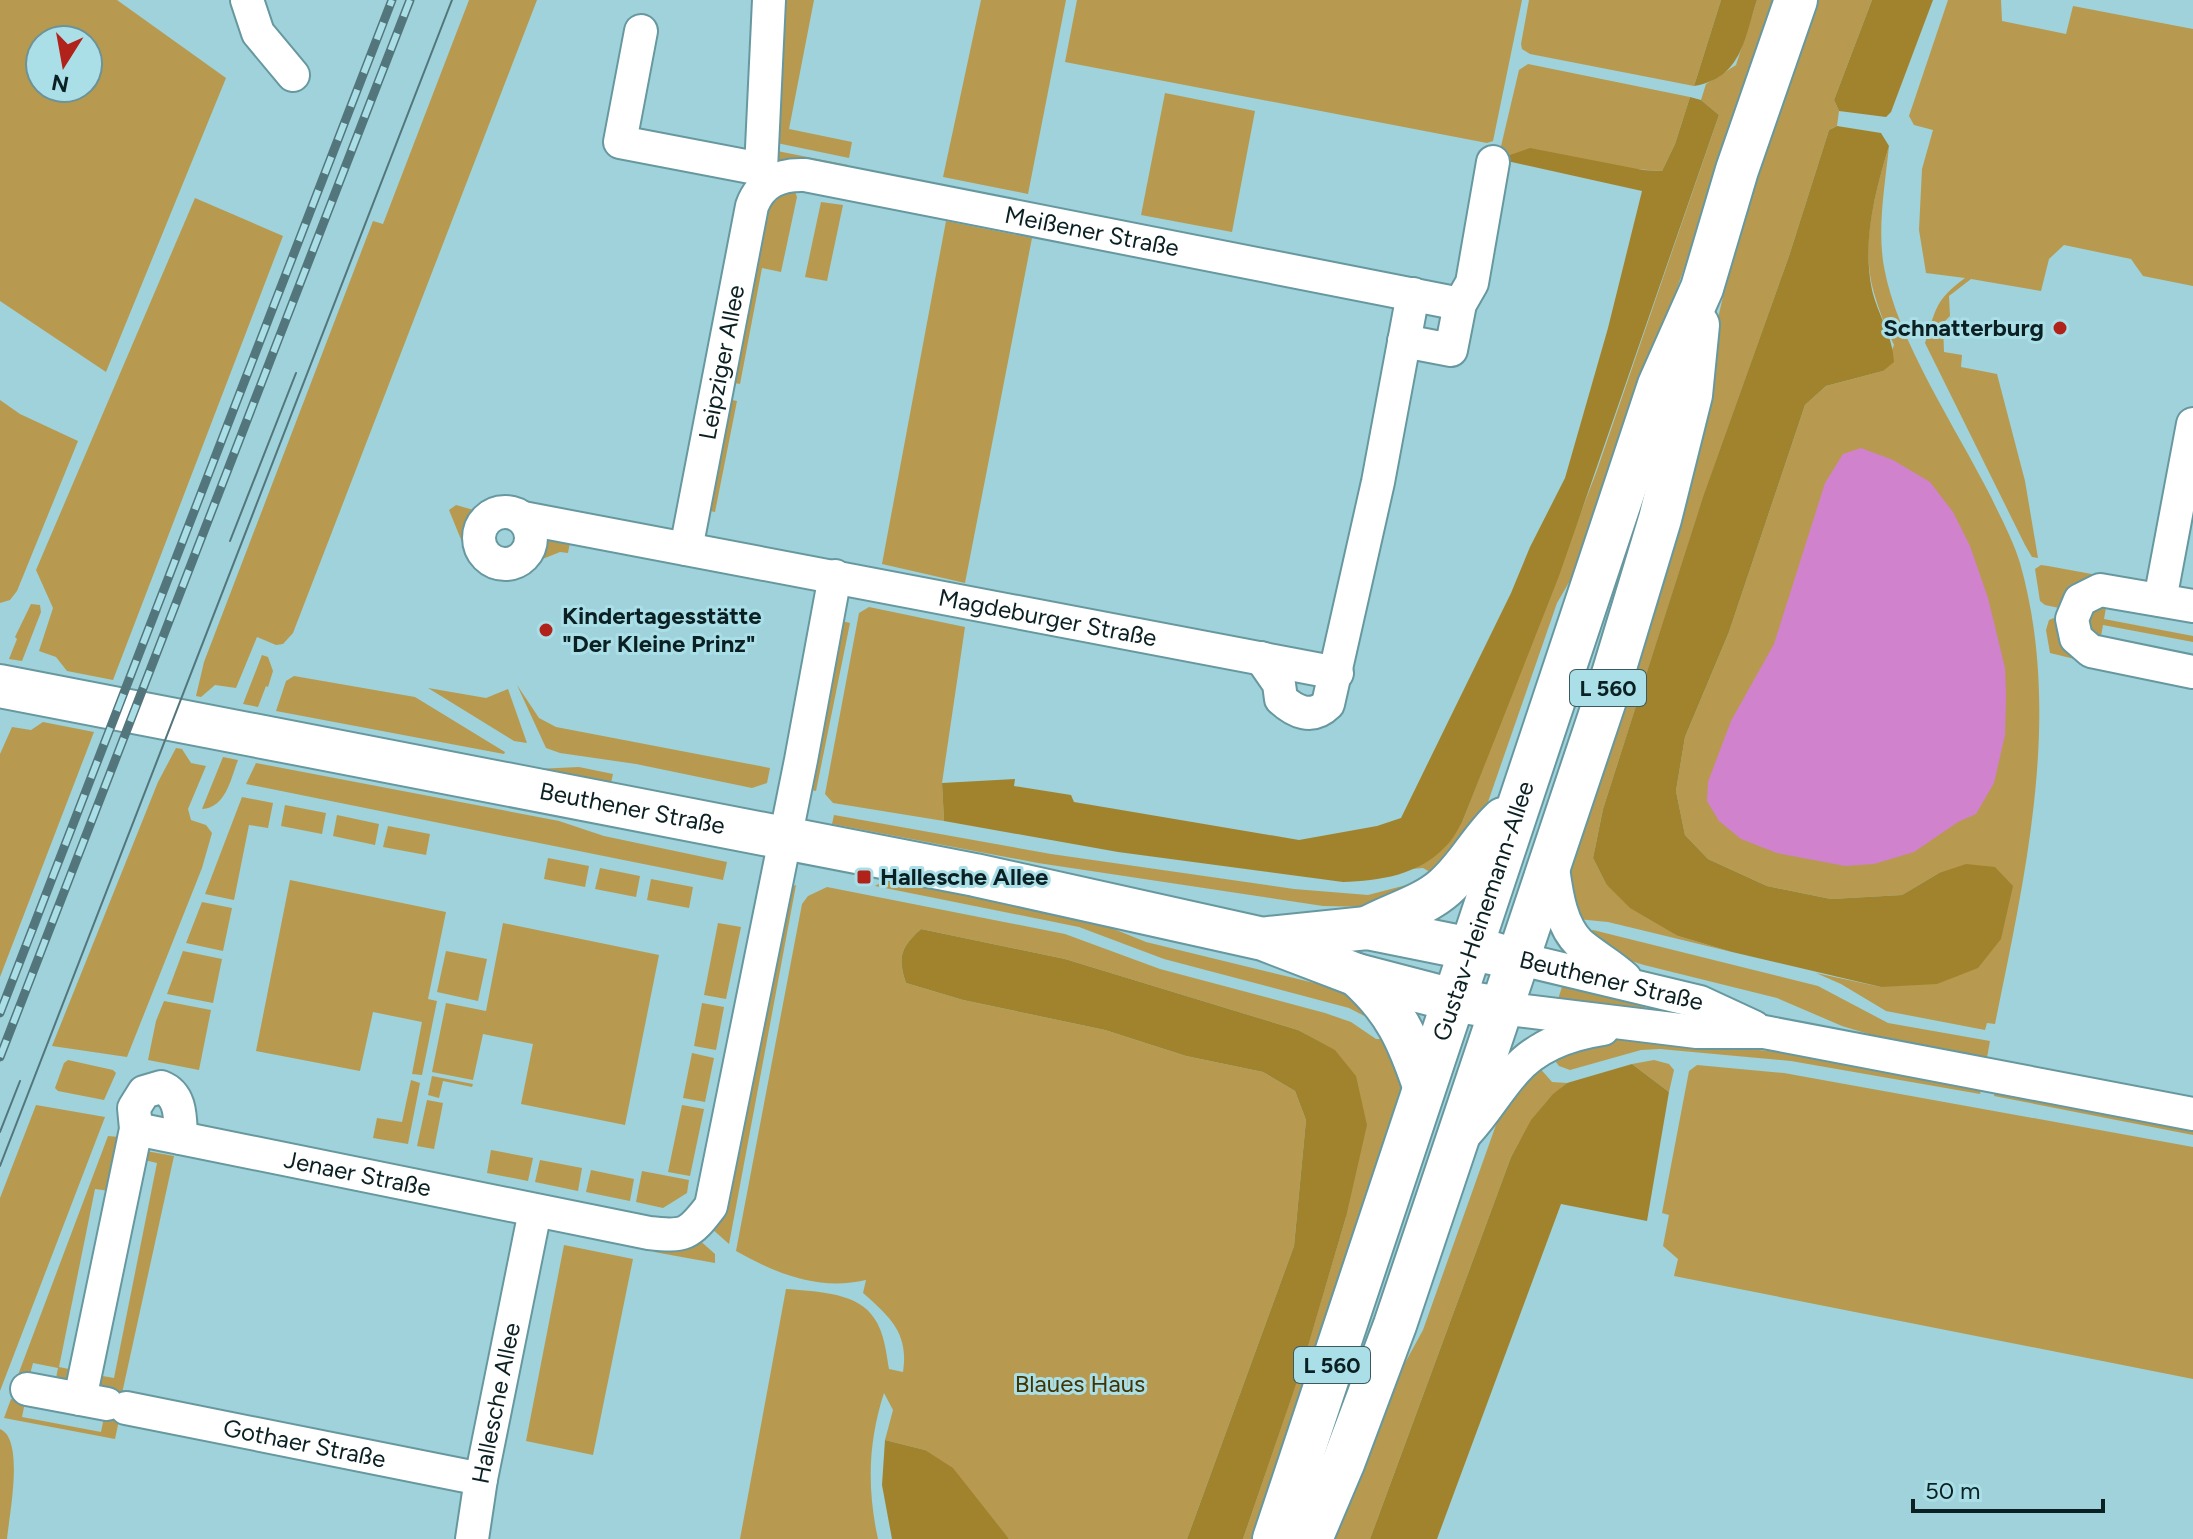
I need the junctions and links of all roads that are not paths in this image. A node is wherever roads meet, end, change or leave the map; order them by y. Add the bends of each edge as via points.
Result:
1 (247, 0) edge
2 (769, 0) edge
3 (1796, 0) edge
4 (641, 31) dead end
5 (293, 75) dead end
6 (1493, 162) dead end
7 (766, 175) junction
8 (1702, 288) junction
9 (1413, 294) junction
10 (1460, 304) junction
11 (1404, 341) junction
12 (2193, 424) edge
13 (523, 518) dead end
14 (686, 549) junction
15 (835, 576) junction
16 (2160, 600) junction
17 (2193, 606) edge
18 (1261, 658) junction
19 (2193, 672) edge
20 (1337, 673) junction
21 (0, 686) edge
22 (1517, 807) junction
23 (785, 839) junction
24 (1551, 856) junction
25 (1367, 928) junction
26 (1263, 939) junction
27 (1469, 948) junction
28 (1516, 958) junction
29 (1357, 975) junction
30 (1630, 983) junction
31 (1453, 1000) junction
32 (1500, 1008) junction
33 (1630, 1024) junction
34 (1764, 1032) junction
35 (1424, 1086) junction
36 (2193, 1114) edge
37 (136, 1129) junction
38 (181, 1138) junction
39 (1456, 1142) junction
40 (535, 1211) junction
41 (27, 1389) dead end
42 (104, 1404) junction
43 (481, 1479) junction
44 (472, 1539) edge
45 (1274, 1539) edge
46 (1311, 1539) edge

1 - 5 street via 258,33
2 - 7 street, Leipziger Allee
3 - 8 main road, Gustav-Heinemann-Allee / L 560
4 - 7 street, Meißener Straße via 620,142
6 - 10 street via 1472,283
7 - 9 street, Meißener Straße via 805,175
7 - 14 street, Leipziger Allee via 752,206
8 - 22 main road, Gustav-Heinemann-Allee / L 560 via 1659,385
8 - 24 main road, Gustav-Heinemann-Allee / L 560 via 1691,395 1660,519
9 - 10 street, Meißener Straße
9 - 11 street
10 - 11 street via 1451,350
11 - 20 street
12 - 16 street
13 - 14 street, Magdeburger Straße
14 - 15 street, Magdeburger Straße
15 - 18 street, Magdeburger Straße
15 - 23 street
16 - 17 street
16 - 19 street via 2093,591 2076,606 2074,632 2097,654
18 - 20 street, Magdeburger Straße
18 - 20 street via 1279,684 1281,699 1306,714 1328,704
21 - 23 main road, Beuthener Straße
22 - 25 main road via 1444,889
22 - 27 main road, Gustav-Heinemann-Allee / L 560
23 - 26 main road, Beuthener Straße
23 - 40 street via 711,1206 696,1227 677,1236
24 - 28 main road, Gustav-Heinemann-Allee / L 560
24 - 30 street via 1571,933
25 - 26 main road, Beuthener Straße
25 - 27 main road, Beuthener Straße
26 - 29 main road, Beuthener Straße
27 - 28 main road, Beuthener Straße
27 - 31 main road, Gustav-Heinemann-Allee / L 560
28 - 30 street, Beuthener Straße
28 - 32 main road, Gustav-Heinemann-Allee / L 560
29 - 31 main road, Beuthener Straße
29 - 35 main road via 1396,1018
30 - 34 street, Beuthener Straße via 1700,1002
31 - 32 main road, Beuthener Straße
31 - 35 main road, Gustav-Heinemann-Allee / L 560
32 - 33 street, Beuthener Straße
32 - 39 main road, Gustav-Heinemann-Allee / L 560
33 - 34 street, Beuthener Straße
33 - 39 street via 1588,1031 1538,1051 1515,1070
34 - 36 street, Beuthener Straße
35 - 45 main road, Gustav-Heinemann-Allee / L 560
37 - 38 street, Jenaer Straße
37 - 38 street via 137,1100 161,1087 176,1100
37 - 42 street
38 - 40 street, Jenaer Straße
39 - 46 main road, Gustav-Heinemann-Allee / L 560 via 1395,1325
40 - 43 street, Hallesche Allee
41 - 42 street, Gothaer Straße
42 - 43 street, Gothaer Straße
43 - 44 street, Hallesche Allee

